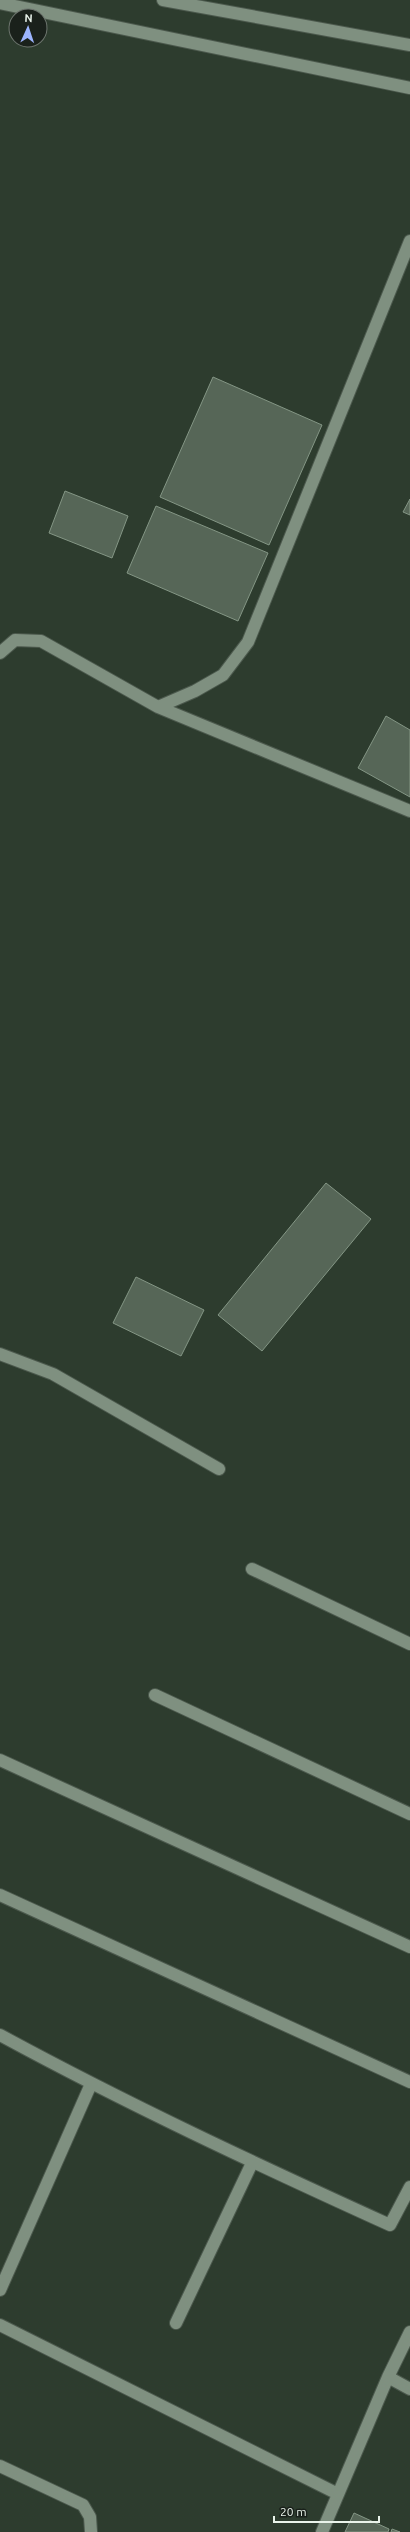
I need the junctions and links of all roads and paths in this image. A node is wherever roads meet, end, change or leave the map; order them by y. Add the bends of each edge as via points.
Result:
1 (163, 0) edge
2 (0, 3) edge
3 (410, 45) edge
4 (410, 88) edge
5 (410, 241) edge
6 (0, 653) edge
7 (158, 707) junction
8 (410, 812) edge
9 (0, 1354) edge
10 (219, 1469) dead end
11 (252, 1569) dead end
12 (410, 1644) edge
13 (155, 1695) dead end
14 (0, 1760) edge
15 (410, 1814) edge
16 (0, 1895) edge
17 (410, 1947) edge
18 (0, 2035) edge
19 (410, 2082) edge
20 (91, 2084) junction
21 (252, 2163) junction
22 (410, 2187) edge
23 (0, 2290) edge
24 (176, 2323) dead end
25 (0, 2325) edge
26 (410, 2332) edge
27 (388, 2377) junction
28 (410, 2389) edge
29 (0, 2466) edge
30 (338, 2494) junction
31 (91, 2532) edge
32 (322, 2532) edge

1 - 3 street
2 - 4 street
5 - 7 street via 248,642 223,675
6 - 7 street via 15,640 40,641
7 - 8 street
9 - 10 street via 53,1374
11 - 12 street
13 - 15 street
14 - 17 street
16 - 19 street
18 - 20 street
20 - 21 street
20 - 23 street
21 - 22 street via 390,2225
21 - 24 street
25 - 30 street
26 - 27 street
27 - 28 street
27 - 30 street
29 - 31 street via 83,2506 90,2518
30 - 32 street

